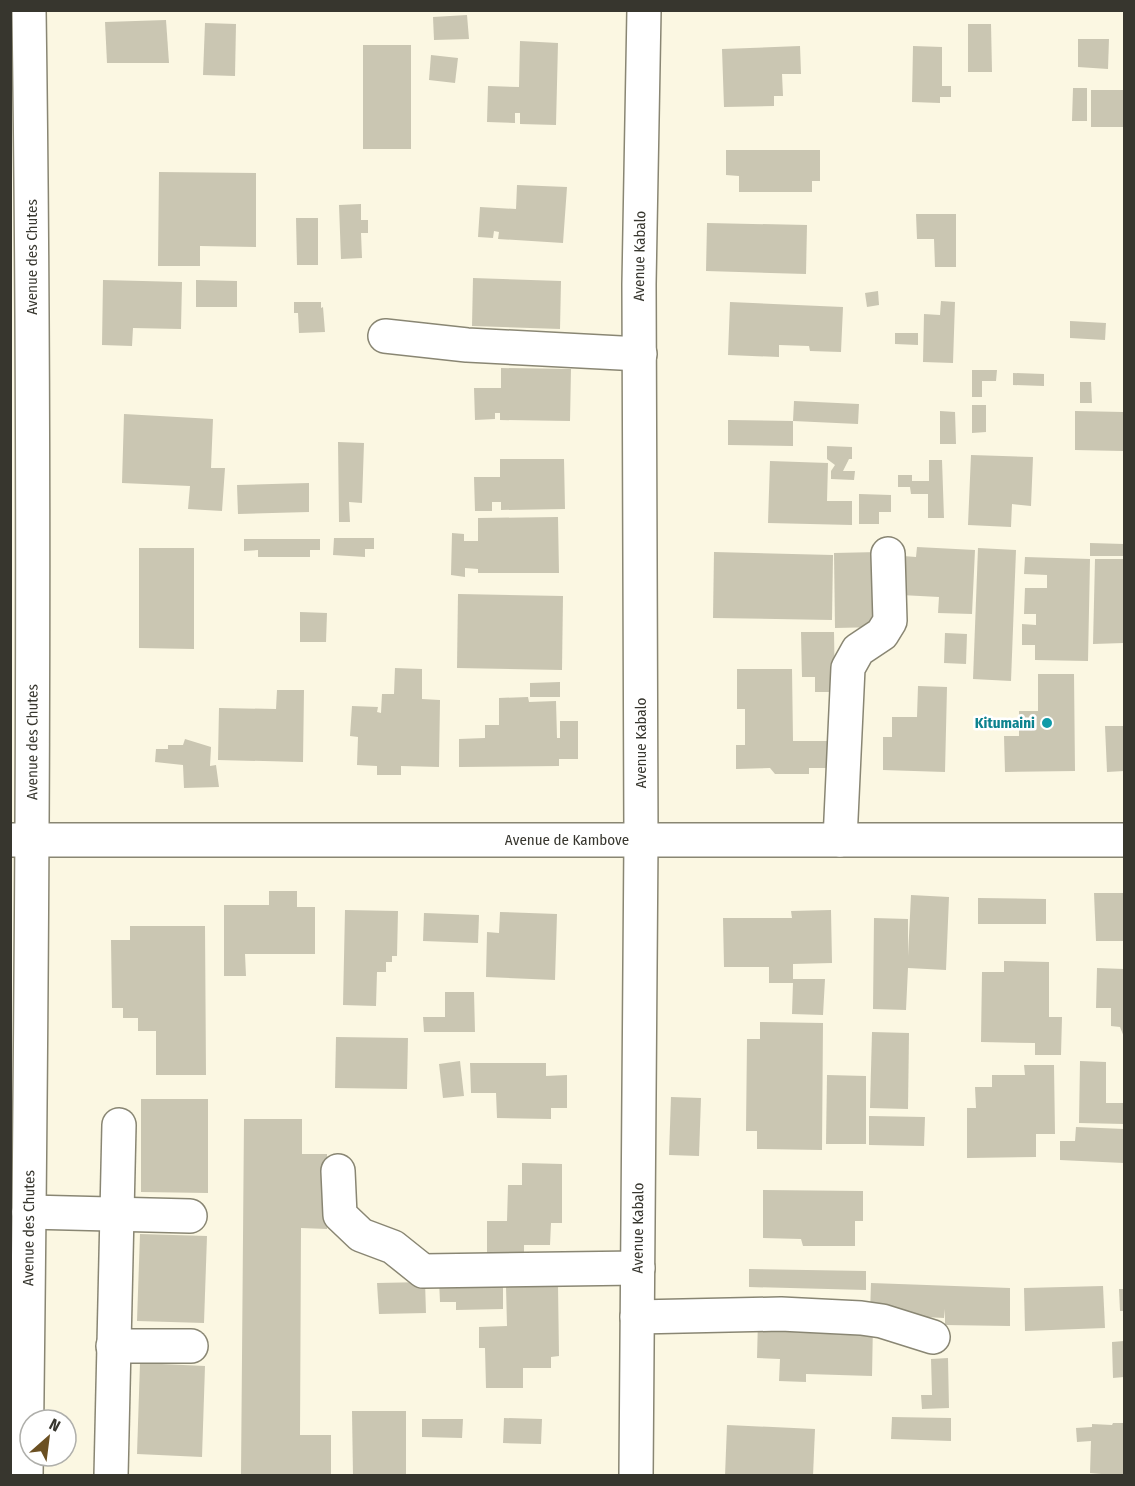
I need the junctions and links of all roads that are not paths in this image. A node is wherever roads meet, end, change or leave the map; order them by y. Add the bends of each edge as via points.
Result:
1 (29, 10) edge
2 (644, 10) edge
3 (385, 336) dead end
4 (640, 354) junction
5 (888, 554) dead end
6 (22, 840) edge
7 (641, 840) junction
8 (840, 840) junction
9 (1125, 840) edge
10 (119, 1125) dead end
11 (338, 1171) dead end
12 (29, 1212) junction
13 (116, 1215) junction
14 (190, 1216) dead end
15 (638, 1268) junction
16 (637, 1317) junction
17 (933, 1338) dead end
18 (19, 1345) edge
19 (113, 1346) junction
20 (191, 1346) dead end
21 (120, 1475) edge
22 (26, 1476) edge
23 (636, 1476) edge

1 - 6 street, Avenue des Chutes via 33,250
2 - 4 street, Avenue Kabalo
3 - 4 street via 467,345
4 - 7 street, Avenue Kabalo
5 - 8 street via 890,621 882,634 858,650 848,668
6 - 7 street, Avenue de Kambove
6 - 12 street, Avenue des Chutes
7 - 8 street, Avenue de Kambove
7 - 15 street, Avenue Kabalo
8 - 9 street, Avenue de Kambove
10 - 13 street
11 - 15 street via 340,1215 361,1234 393,1247 423,1271
12 - 13 street
12 - 18 street, Avenue des Chutes
13 - 14 street
13 - 19 street
15 - 16 street, Avenue Kabalo
16 - 17 street via 781,1314 861,1318
16 - 23 street, Avenue Kabalo
18 - 22 street, Avenue des Chutes
19 - 20 street
19 - 21 street

